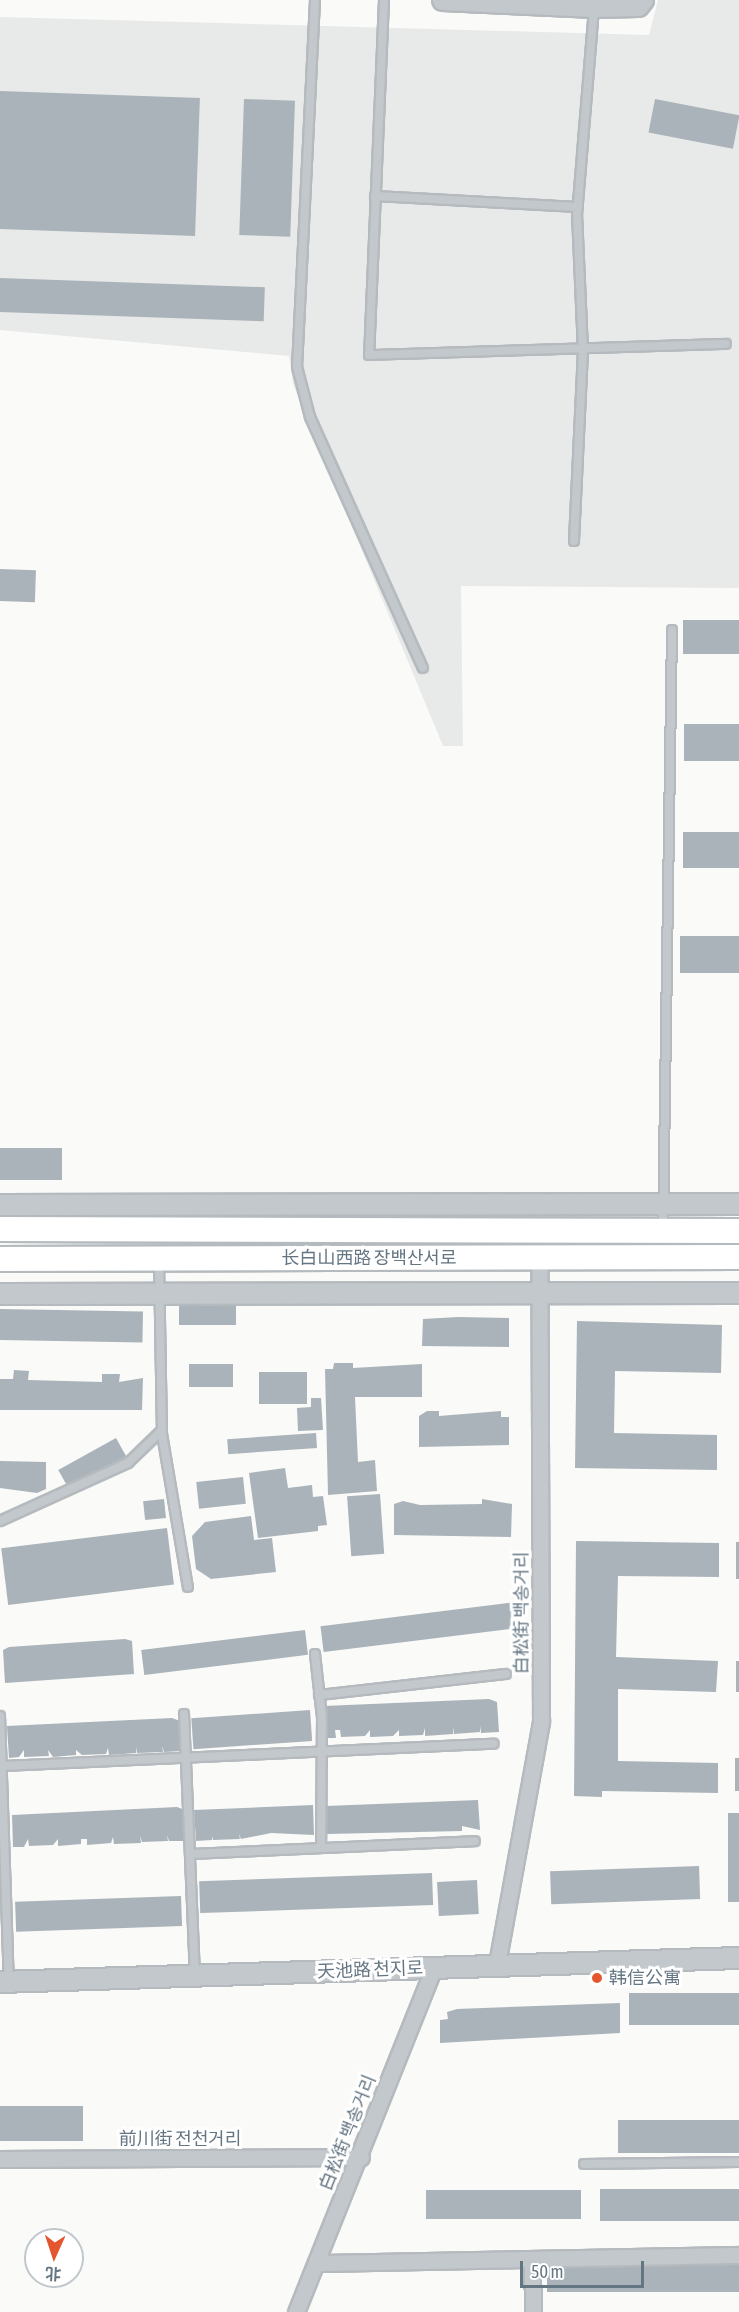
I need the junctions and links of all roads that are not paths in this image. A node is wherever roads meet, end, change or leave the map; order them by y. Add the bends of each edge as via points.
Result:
1 (315, 0) edge
2 (384, 0) edge
3 (443, 0) edge
4 (643, 0) edge
5 (594, 7) junction
6 (375, 196) junction
7 (578, 207) junction
8 (726, 344) dead end
9 (583, 351) junction
10 (574, 541) dead end
11 (672, 630) dead end
12 (423, 668) dead end
13 (663, 1204) junction
14 (739, 1204) edge
15 (0, 1205) edge
16 (0, 1229) edge
17 (663, 1231) junction
18 (739, 1231) edge
19 (739, 1257) edge
20 (159, 1258) junction
21 (539, 1258) junction
22 (0, 1259) edge
23 (739, 1293) edge
24 (0, 1294) edge
25 (164, 1294) junction
26 (540, 1294) junction
27 (162, 1430) junction
28 (0, 1521) edge
29 (188, 1587) dead end
30 (315, 1654) dead end
31 (506, 1674) dead end
32 (319, 1695) junction
33 (184, 1714) dead end
34 (0, 1716) edge
35 (494, 1744) dead end
36 (318, 1752) junction
37 (186, 1758) junction
38 (2, 1766) junction
39 (476, 1841) dead end
40 (321, 1848) junction
41 (190, 1854) junction
42 (739, 1958) edge
43 (497, 1964) junction
44 (434, 1967) junction
45 (195, 1978) junction
46 (4, 1982) edge
47 (361, 2157) junction
48 (0, 2159) edge
49 (739, 2163) edge
50 (584, 2164) dead end
51 (739, 2255) edge
52 (532, 2260) junction
53 (317, 2263) junction
54 (296, 2312) edge
55 (533, 2312) edge

1 - 12 lane via 297,367 310,417
2 - 6 lane
3 - 5 street
4 - 5 street via 638,6
5 - 7 lane
6 - 7 lane
6 - 9 lane via 369,355
7 - 9 lane
8 - 9 lane
9 - 10 lane
11 - 13 lane
13 - 14 street
13 - 15 street
13 - 17 lane
16 - 17 main road, 长白山西路 장백산서로
17 - 18 main road, 长白山西路 장백산서로
19 - 21 main road, 长白山西路 장백산서로
20 - 21 main road, 长白山西路 장백산서로
20 - 22 main road, 长白山西路 장백산서로
20 - 25 lane
21 - 26 street, 白松街 백송거리
23 - 26 street, 长白山西路 장백산서로
24 - 25 street, 长白山西路 장백산서로
25 - 26 street, 长白山西路 장백산서로
25 - 27 lane
26 - 43 street, 白松街 백송거리 via 541,1721
27 - 28 lane via 128,1463
27 - 29 lane
30 - 32 lane
31 - 32 lane
32 - 36 lane
33 - 37 lane
34 - 38 lane
35 - 36 lane
36 - 37 lane
36 - 40 lane
37 - 38 lane
37 - 41 lane
38 - 46 lane
39 - 40 lane
40 - 41 lane
41 - 45 lane
42 - 43 street, 天池路 천지로
43 - 44 street, 天池路 천지로
44 - 45 street, 天池路 천지로
44 - 47 street, 白松街 백송거리
45 - 46 street, 天池路 천지로
47 - 48 street, 前川街 전천거리
47 - 53 street, 白松街 백송거리
49 - 50 lane
51 - 52 street
52 - 53 street
52 - 55 street
53 - 54 street, 白松街 백송거리

